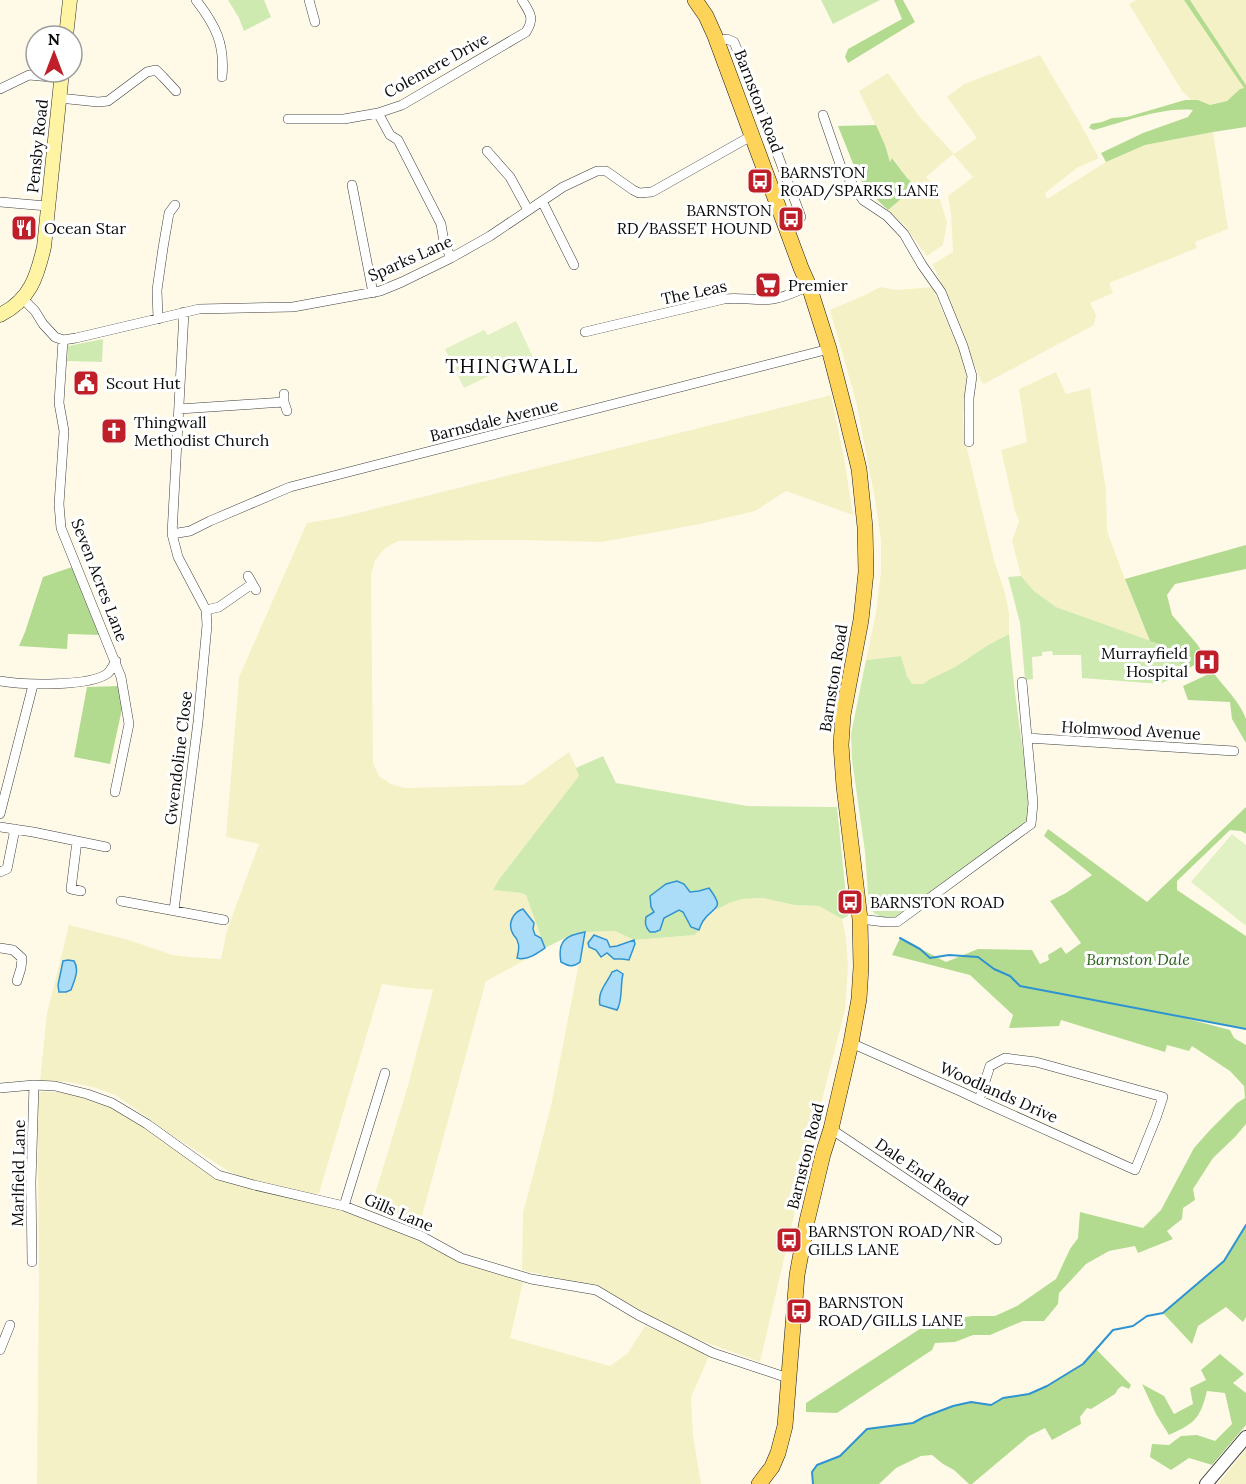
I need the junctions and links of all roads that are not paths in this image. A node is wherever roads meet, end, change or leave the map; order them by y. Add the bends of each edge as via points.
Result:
1 (70, 0) edge
2 (196, 0) edge
3 (309, 0) edge
4 (522, 0) edge
5 (695, 0) edge
6 (315, 22) dead end
7 (67, 24) edge
8 (717, 41) junction
9 (24, 77) edge
10 (222, 77) dead end
11 (61, 84) edge
12 (0, 89) edge
13 (176, 91) dead end
14 (59, 98) junction
15 (378, 113) junction
16 (823, 115) dead end
17 (288, 119) dead end
18 (753, 135) junction
19 (487, 151) dead end
20 (352, 185) dead end
21 (542, 201) junction
22 (0, 202) edge
23 (175, 205) dead end
24 (47, 206) junction
25 (528, 210) junction
26 (801, 217) dead end
27 (451, 258) junction
28 (574, 265) dead end
29 (809, 286) junction
30 (373, 292) junction
31 (23, 300) junction
32 (184, 312) junction
33 (0, 315) edge
34 (158, 319) junction
35 (585, 332) dead end
36 (63, 340) junction
37 (829, 349) junction
38 (285, 402) dead end
39 (179, 409) junction
40 (969, 442) dead end
41 (172, 534) junction
42 (252, 584) dead end
43 (206, 610) junction
44 (116, 661) junction
45 (0, 681) edge
46 (1022, 682) dead end
47 (33, 685) junction
48 (1027, 738) junction
49 (1234, 751) dead end
50 (115, 792) dead end
51 (0, 814) edge
52 (0, 827) edge
53 (15, 829) junction
54 (77, 841) junction
55 (106, 847) dead end
56 (7, 872) edge
57 (81, 891) dead end
58 (121, 901) dead end
59 (174, 910) junction
60 (860, 919) junction
61 (224, 920) dead end
62 (0, 948) edge
63 (32, 953) dead end
64 (22, 958) junction
65 (17, 981) dead end
66 (851, 1043) junction
67 (385, 1073) dead end
68 (34, 1085) junction
69 (0, 1088) edge
70 (979, 1100) junction
71 (831, 1129) junction
72 (344, 1206) junction
73 (997, 1240) dead end
74 (32, 1262) dead end
75 (10, 1325) dead end
76 (0, 1350) edge
77 (788, 1378) junction
78 (1246, 1437) edge
79 (759, 1484) edge
80 (1206, 1484) edge

1 - 7 main road
2 - 10 street via 219,37 224,63
3 - 6 street
4 - 15 street, Colemere Drive via 531,14 526,32 402,105
5 - 8 main road, Barnston Road
8 - 18 main road, Barnston Road
8 - 26 street via 734,42
9 - 12 street
11 - 14 main road, Pensby Road
13 - 14 street via 157,66 108,101
14 - 24 main road, Pensby Road
15 - 17 street via 344,119
15 - 27 street, Colemere Drive via 390,135 398,140 441,224
16 - 40 street via 841,167 863,200 887,216 904,234 941,292 972,376
18 - 21 street, Sparks Lane via 652,192 639,193 606,171 597,171
18 - 29 main road, Barnston Road
19 - 25 street via 510,177
20 - 30 street
21 - 25 street, Sparks Lane
21 - 28 street
22 - 24 street
23 - 34 street via 169,213 163,248 157,290
24 - 31 main road, Pensby Road via 44,247
25 - 27 street, Sparks Lane
27 - 30 street, Sparks Lane
29 - 35 street, The Leas via 782,297 724,299
29 - 37 main road, Barnston Road
30 - 32 street, Sparks Lane via 293,307
31 - 33 main road
31 - 36 street via 55,337
32 - 34 street, Sparks Lane
32 - 39 street
34 - 36 street, Sparks Lane
36 - 44 street, Seven Acres Lane via 59,403 64,431 61,528
37 - 41 street, Barnsdale Avenue via 291,487 190,531
37 - 60 main road, Barnston Road via 859,469 865,527 861,620 841,745
38 - 39 street
39 - 41 street
41 - 43 street via 178,557
42 - 43 street via 219,607
43 - 59 street, Gwendoline Close via 198,722
44 - 47 street via 109,672 92,681
44 - 50 street, Seven Acres Lane via 129,724
45 - 47 street
46 - 48 street
47 - 51 street
48 - 49 street, Holmwood Avenue
48 - 60 street via 1031,824 897,922
52 - 53 street
53 - 54 street
53 - 56 street
54 - 55 street
54 - 57 street via 71,889
58 - 59 street
59 - 61 street
60 - 66 main road, Barnston Road via 860,986
62 - 64 street via 13,950
63 - 64 street
64 - 65 street
66 - 70 street, Woodlands Drive
66 - 71 main road, Barnston Road
67 - 72 street
68 - 69 street, Gills Lane
68 - 72 street, Gills Lane via 55,1086 112,1103 219,1175
68 - 74 street, Marlfield Lane
70 - 70 street, Woodlands Drive via 990,1066 1005,1058 1036,1062 1163,1097 1135,1170
71 - 73 street, Dale End Road
71 - 77 main road, Barnston Road via 797,1275
72 - 77 street, Gills Lane via 421,1236 461,1258 531,1279 596,1290 713,1353
75 - 76 street
77 - 79 main road, Barnston Road via 785,1426 778,1453
78 - 80 street

